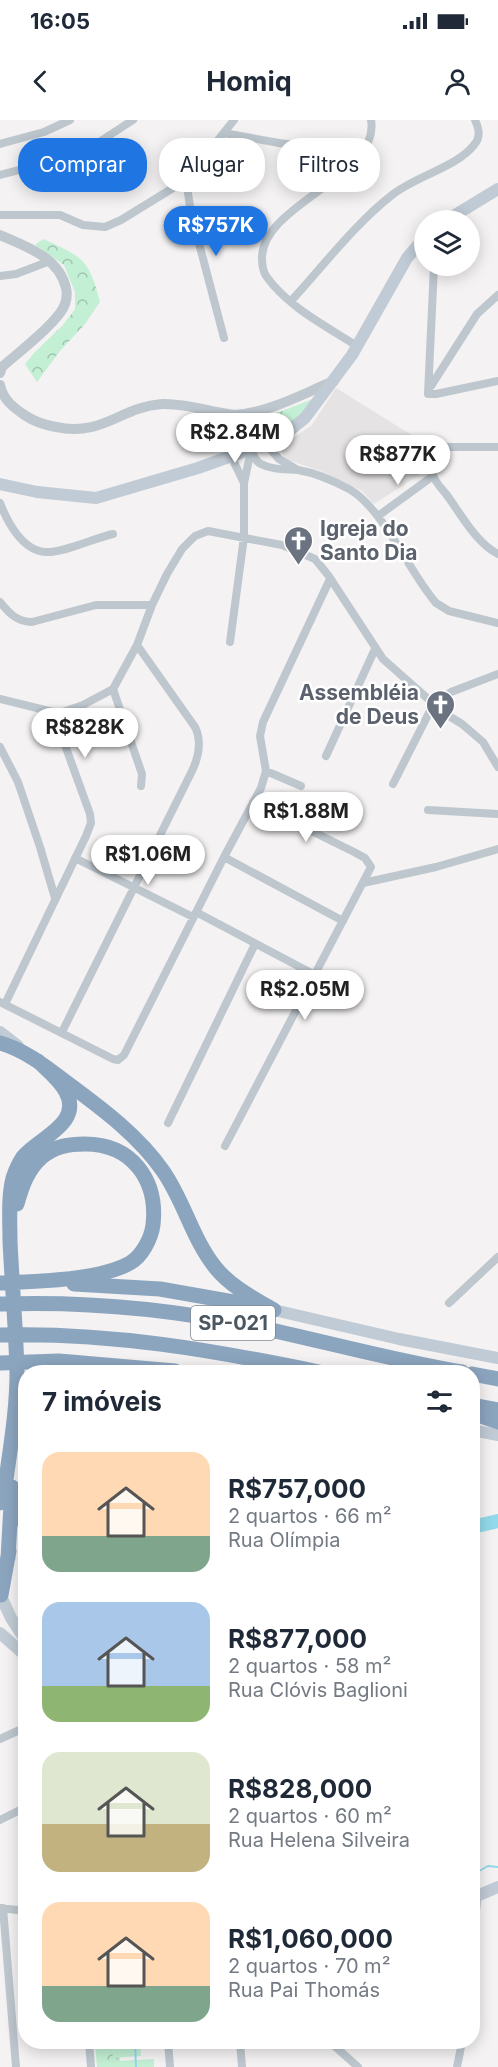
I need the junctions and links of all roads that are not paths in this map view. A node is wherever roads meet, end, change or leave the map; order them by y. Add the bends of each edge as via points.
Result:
1 (70, 120) edge
2 (133, 120) edge
3 (234, 120) edge
4 (371, 120) edge
5 (475, 120) edge
6 (224, 133) junction
7 (220, 138) edge
8 (369, 138) edge
9 (277, 143) edge
10 (0, 144) edge
11 (0, 175) edge
12 (498, 189) edge
13 (167, 192) edge
14 (188, 192) edge
15 (316, 192) edge
16 (463, 210) edge
17 (0, 215) edge
18 (0, 235) edge
19 (414, 250) edge
20 (50, 261) junction
21 (0, 276) edge
22 (434, 276) edge
23 (497, 296) edge
24 (291, 301) junction
25 (224, 338) dead end
26 (357, 346) junction
27 (0, 373) edge
28 (334, 380) junction
29 (498, 381) edge
30 (0, 385) edge
31 (429, 391) junction
32 (265, 443) junction
33 (498, 447) edge
34 (252, 449) junction
35 (231, 456) junction
36 (300, 470) junction
37 (433, 476) junction
38 (244, 483) junction
39 (0, 484) edge
40 (0, 503) edge
41 (378, 516) junction
42 (113, 534) dead end
43 (244, 537) junction
44 (498, 554) edge
45 (330, 579) junction
46 (0, 602) edge
47 (152, 605) junction
48 (498, 623) edge
49 (230, 642) dead end
50 (137, 645) junction
51 (375, 649) junction
52 (383, 659) junction
53 (364, 670) junction
54 (498, 674) edge
55 (113, 689) junction
56 (0, 699) edge
57 (434, 703) junction
58 (53, 712) junction
59 (0, 747) edge
60 (326, 756) dead end
61 (498, 767) edge
62 (266, 771) junction
63 (393, 784) dead end
64 (141, 786) dead end
65 (301, 786) dead end
66 (253, 802) junction
67 (428, 810) dead end
68 (498, 814) edge
69 (498, 849) edge
70 (224, 856) junction
71 (75, 858) junction
72 (363, 883) junction
73 (133, 887) junction
74 (55, 898) junction
75 (194, 914) junction
76 (343, 921) junction
77 (255, 944) junction
78 (315, 975) junction
79 (2, 1003) edge
80 (0, 1032) edge
81 (62, 1032) junction
82 (0, 1043) edge
83 (38, 1061) junction
84 (168, 1123) dead end
85 (225, 1146) dead end
86 (10, 1233) junction
87 (498, 1257) edge
88 (0, 1282) edge
89 (23, 1282) junction
90 (449, 1303) dead end
91 (0, 1305) edge
92 (273, 1310) junction
93 (0, 1335) edge
94 (498, 1358) edge
95 (0, 1362) edge
96 (102, 1365) edge
97 (282, 1365) edge
98 (430, 1365) edge
99 (480, 1376) edge
100 (498, 1379) edge
101 (480, 1407) edge
102 (498, 1410) edge
103 (16, 1412) junction
104 (480, 1416) edge
105 (498, 1422) edge
106 (480, 1432) edge
107 (498, 1435) edge
108 (0, 1503) edge
109 (18, 1516) edge
110 (8, 1558) junction
111 (0, 1596) edge
112 (18, 1629) edge
113 (0, 1633) edge
114 (18, 1649) edge
115 (18, 1731) edge
116 (0, 1739) edge
117 (18, 1811) edge
118 (0, 1820) edge
119 (498, 1887) edge
120 (480, 1894) edge
121 (1, 1908) edge
122 (18, 1910) edge
123 (4, 1978) edge
124 (89, 2049) edge
125 (169, 2049) edge
126 (241, 2049) edge
127 (338, 2049) edge
128 (461, 2049) edge
129 (242, 2064) edge
130 (16, 2067) edge
131 (90, 2067) edge
132 (170, 2067) edge
133 (248, 2067) edge
134 (358, 2067) edge
135 (457, 2067) edge

1 - 10 street
2 - 11 street via 74,156
3 - 6 street
4 - 8 street
5 - 24 street via 479,136 465,154 392,195
6 - 7 street
6 - 9 street
12 - 16 main road
13 - 17 street via 105,227 83,225 60,215
14 - 25 street
15 - 24 street via 276,224 265,241 265,274
18 - 20 street
19 - 26 main road
20 - 21 street
20 - 27 street via 65,284 68,297 64,307
22 - 31 street
23 - 31 street via 464,331
24 - 26 street
26 - 28 main road
28 - 30 street via 246,414 161,404 79,430 30,419 7,401
28 - 32 main road via 305,418
29 - 31 street via 436,394
32 - 34 main road
32 - 36 street via 279,459
33 - 37 street via 440,447 431,454
34 - 35 main road
34 - 36 street via 260,464
34 - 38 street
35 - 38 street
35 - 39 main road via 96,498
36 - 41 street via 352,491
37 - 41 street
37 - 44 street via 481,540
38 - 43 street
40 - 42 street via 17,535 32,548 45,552
41 - 48 street via 436,603
43 - 45 street via 305,554 321,565
43 - 47 street via 208,531 195,536 182,549
43 - 49 street
45 - 51 street
45 - 62 street via 263,722 260,736
46 - 47 street via 23,622 96,605
47 - 50 street
50 - 55 street
50 - 73 street via 188,715 200,741 196,762
51 - 52 street
51 - 53 street
52 - 53 street
52 - 57 street
53 - 60 street
54 - 57 street via 451,692
55 - 58 street via 83,705
55 - 64 street via 142,774
56 - 58 street
57 - 61 street via 483,742
57 - 63 street
58 - 71 street via 90,814 91,823
59 - 74 street via 21,789
62 - 65 street
62 - 66 street
66 - 70 street
66 - 72 street via 365,858 371,867
67 - 68 street
69 - 72 street
70 - 75 street
70 - 76 street
71 - 73 street
71 - 74 street
72 - 76 street
73 - 75 street
73 - 81 street
74 - 79 street
75 - 77 street
75 - 81 street via 121,1058 113,1059
76 - 78 street
77 - 78 street
77 - 84 street
78 - 85 street
79 - 81 street
80 - 83 main road
82 - 83 highway
83 - 86 highway via 66,1091 68,1115 56,1131 22,1158 12,1186
83 - 92 highway via 105,1111 150,1154 164,1172 215,1268 242,1292
86 - 89 highway via 23,1184 31,1169 55,1148 74,1144 113,1148 132,1160 149,1183 154,1209 152,1231 146,1246 132,1262 112,1272 91,1276
86 - 103 highway
87 - 90 street
88 - 89 highway
89 - 92 highway via 160,1289
91 - 98 highway, SP-021 via 93,1305 172,1312
92 - 94 main road
93 - 97 highway, SP-021 via 144,1341
95 - 96 highway
99 - 100 highway
101 - 102 highway
103 - 108 highway
103 - 110 highway
104 - 105 highway
106 - 107 main road
109 - 110 highway
110 - 111 highway
111 - 112 main road
113 - 114 main road
115 - 116 street
117 - 118 street
119 - 120 main road
121 - 122 street
121 - 123 street
123 - 130 street
124 - 131 street
125 - 132 street
126 - 129 street
127 - 134 street
128 - 135 street
129 - 133 street

